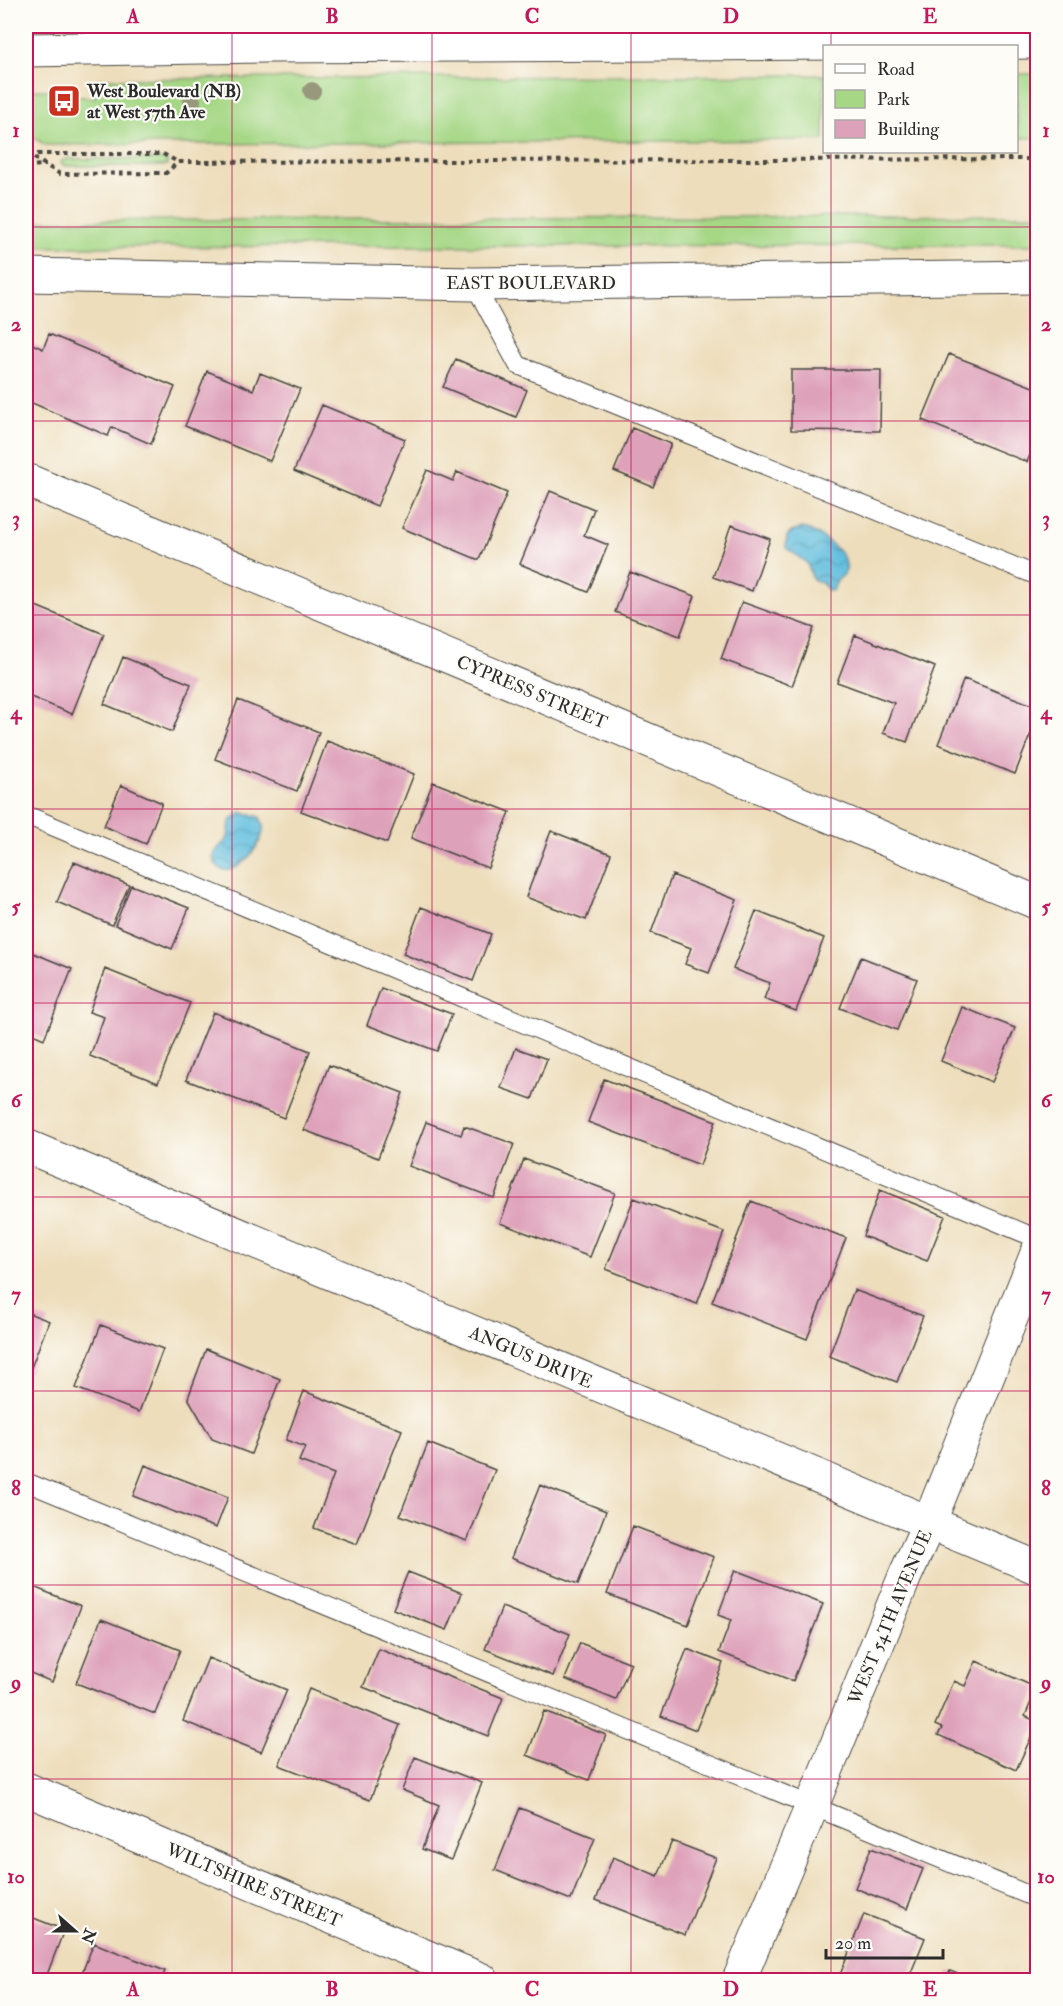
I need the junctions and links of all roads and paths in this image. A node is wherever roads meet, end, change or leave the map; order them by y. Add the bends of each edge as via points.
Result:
1 (269, 36) edge
2 (1038, 42) edge
3 (26, 50) edge
4 (27, 153) edge
5 (1038, 159) edge
6 (178, 162) junction
7 (47, 165) junction
8 (26, 166) edge
9 (26, 275) edge
10 (1038, 277) edge
11 (474, 284) junction
12 (26, 482) edge
13 (1038, 576) edge
14 (26, 815) edge
15 (1038, 903) edge
16 (26, 1146) edge
17 (1038, 1239) edge
18 (1038, 1251) edge
19 (26, 1482) edge
20 (929, 1523) junction
21 (1038, 1568) edge
22 (26, 1789) edge
23 (812, 1806) junction
24 (1038, 1899) edge
25 (482, 1980) edge
26 (739, 1980) edge

1 - 2 street
1 - 3 street
4 - 6 path via 163,154
4 - 7 path
5 - 6 path
6 - 7 path via 166,173 60,174
7 - 8 path
9 - 11 street, EAST BOULEVARD
10 - 11 street, EAST BOULEVARD
11 - 13 lane via 518,365
12 - 15 street, CYPRESS STREET
14 - 17 lane
16 - 20 street, ANGUS DRIVE
18 - 20 street, WEST 54TH AVENUE
19 - 23 lane
20 - 21 street, ANGUS DRIVE
20 - 23 street, WEST 54TH AVENUE
22 - 25 street, WILTSHIRE STREET
23 - 24 lane
23 - 26 street, WEST 54TH AVENUE

